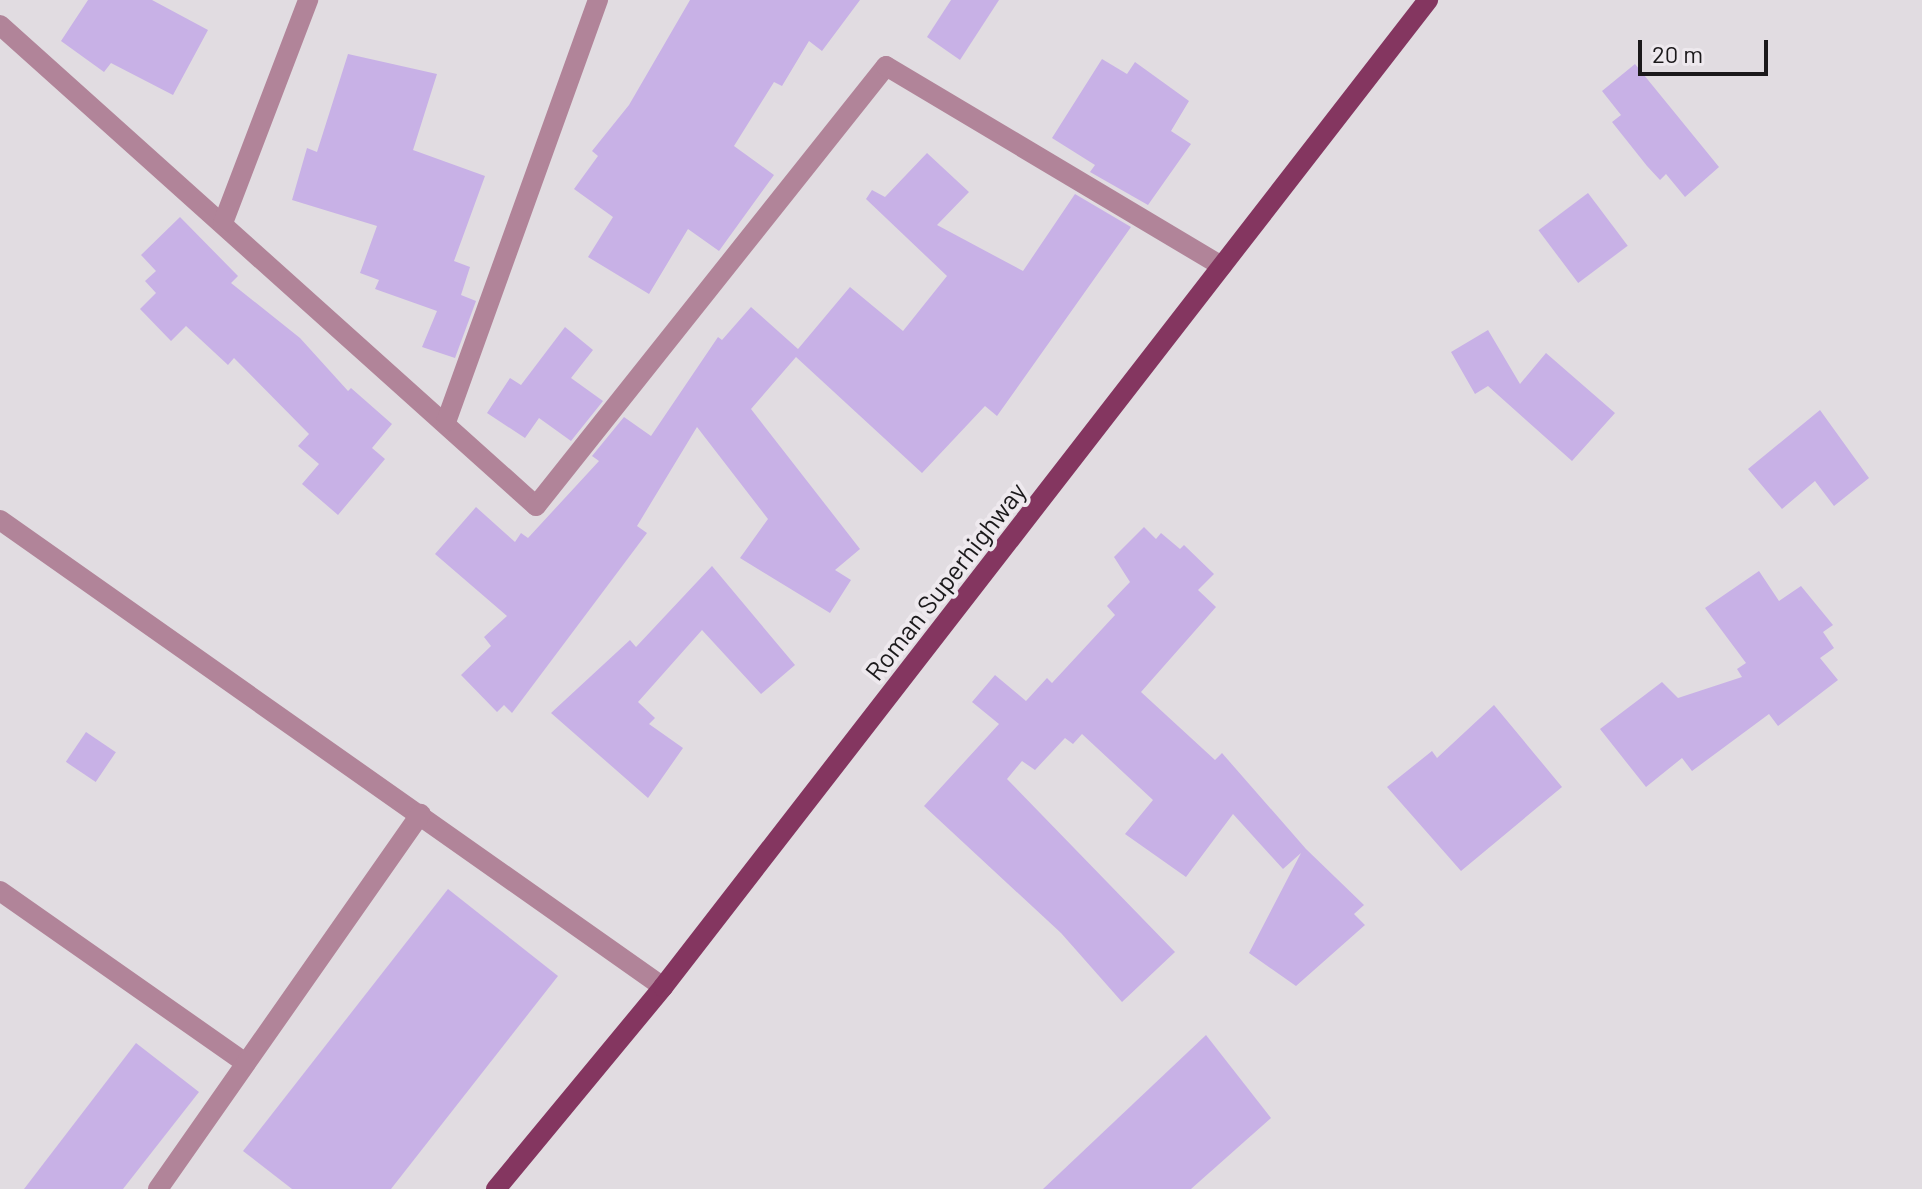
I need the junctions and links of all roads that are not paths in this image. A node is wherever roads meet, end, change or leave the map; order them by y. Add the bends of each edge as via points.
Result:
1 (308, 0) edge
2 (598, 0) edge
3 (1428, 0) edge
4 (0, 25) edge
5 (223, 223) junction
6 (1222, 266) junction
7 (446, 422) junction
8 (0, 520) edge
9 (421, 814) junction
10 (0, 891) edge
11 (663, 987) junction
12 (246, 1063) junction
13 (158, 1189) edge
14 (496, 1189) edge

1 - 5 street
2 - 7 street
3 - 6 main road, Roman Superhighway
4 - 5 street
5 - 7 street
6 - 7 street via 886,66 536,506
6 - 11 main road, Roman Superhighway
8 - 9 street
9 - 11 street
9 - 12 street
10 - 12 street
11 - 14 main road, Roman Superhighway
12 - 13 street

